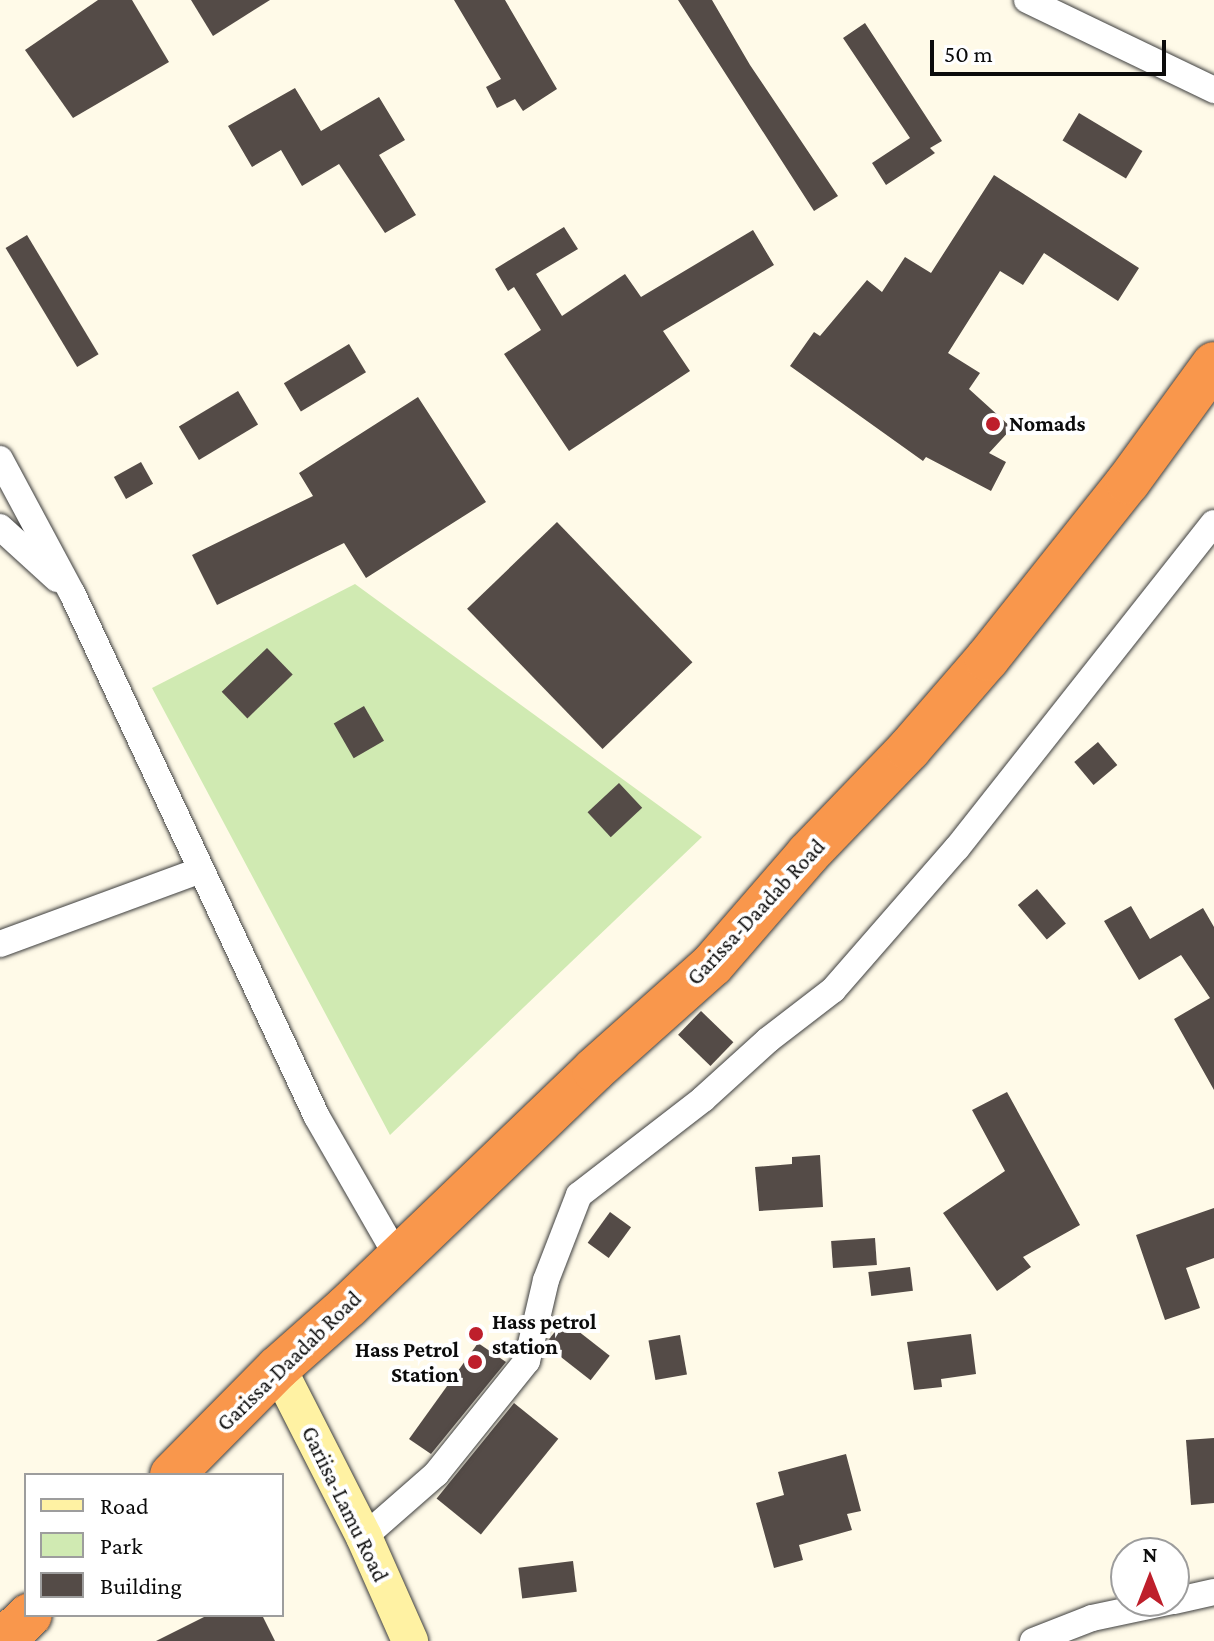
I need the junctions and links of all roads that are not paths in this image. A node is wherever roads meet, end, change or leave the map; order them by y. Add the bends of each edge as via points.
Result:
1 (1027, 0) edge
2 (1214, 90) edge
3 (1214, 364) edge
4 (0, 459) edge
5 (1214, 523) edge
6 (0, 527) edge
7 (72, 593) junction
8 (201, 870) junction
9 (0, 944) edge
10 (397, 1256) junction
11 (278, 1368) junction
12 (174, 1473) edge
13 (364, 1537) junction
14 (1214, 1592) edge
15 (1190, 1597) edge
16 (1110, 1614) edge
17 (28, 1617) edge
18 (2, 1641) edge
19 (410, 1641) edge
20 (1033, 1641) edge

1 - 2 street
3 - 10 highway, Garissa-Daadab Road via 987,659 712,965
4 - 7 street
5 - 13 street via 957,848 833,990 579,1195 546,1280 527,1361 436,1474
6 - 7 street
7 - 8 street
8 - 9 street
8 - 10 street via 317,1117
10 - 11 highway, Garissa-Daadab Road
11 - 12 highway, Garissa-Daadab Road
11 - 13 street, Gariisa-Lamu Road
13 - 19 street, Gariisa-Lamu Road
14 - 15 street
16 - 20 street
17 - 18 highway

